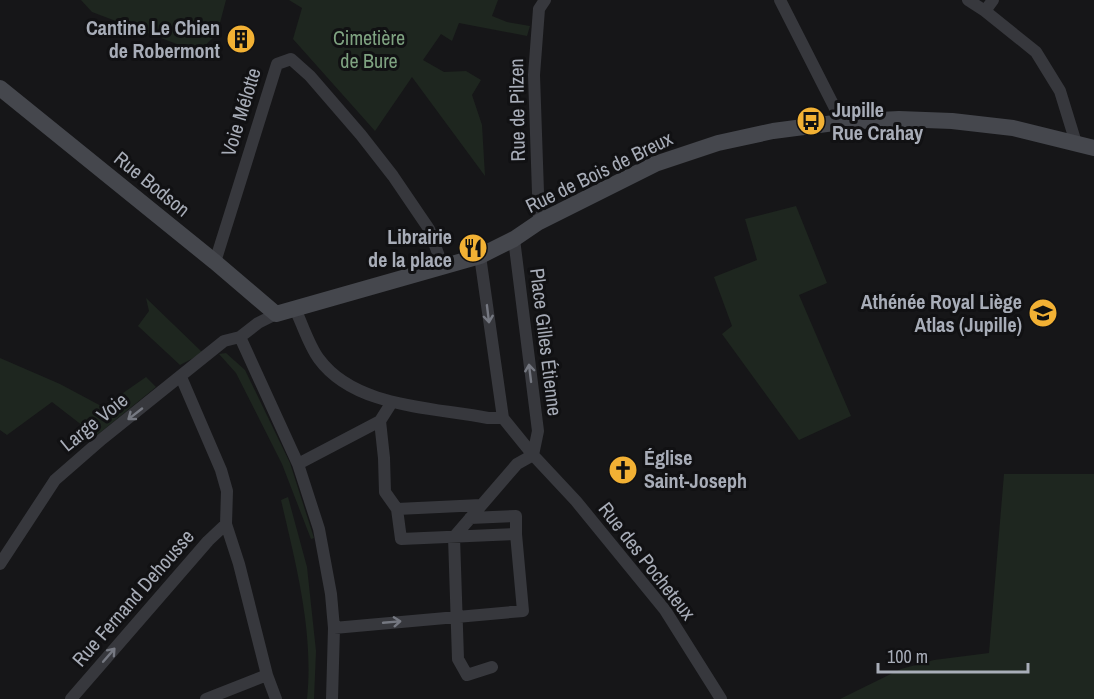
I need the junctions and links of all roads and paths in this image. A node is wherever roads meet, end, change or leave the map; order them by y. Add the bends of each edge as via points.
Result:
1 (545, 0) edge
2 (780, 0) edge
3 (968, 0) edge
4 (993, 0) edge
5 (985, 11) junction
6 (0, 88) edge
7 (842, 122) junction
8 (1077, 143) junction
9 (1094, 148) edge
10 (539, 222) junction
11 (513, 239) junction
12 (480, 256) junction
13 (215, 262) junction
14 (443, 267) junction
15 (296, 309) junction
16 (276, 314) junction
17 (240, 337) junction
18 (181, 377) junction
19 (392, 402) junction
20 (503, 418) junction
21 (380, 421) junction
22 (533, 455) junction
23 (298, 464) junction
24 (481, 505) junction
25 (397, 509) junction
26 (470, 518) junction
27 (226, 524) junction
28 (516, 534) junction
29 (454, 537) junction
30 (0, 564) edge
31 (457, 616) junction
32 (334, 628) junction
33 (492, 667) dead end
34 (267, 675) junction
35 (71, 699) edge
36 (206, 699) edge
37 (276, 699) edge
38 (332, 699) edge
39 (721, 699) edge

1 - 10 street, Rue de Pilzen via 539,9 534,75
2 - 7 street
3 - 5 street
4 - 5 street
5 - 8 street via 1036,52 1060,91
6 - 13 street, Rue Bodson
7 - 8 street, Rue de Bois de Breux via 952,121 1013,128
7 - 10 street, Rue de Bois de Breux via 773,131 697,149 655,164
8 - 9 street, Rue de Bois de Breux
10 - 11 street, Rue de Bois de Breux
11 - 12 street, Rue de Bois de Breux
22 -> 11 street, Place Gilles Étienne via 538,431
12 - 14 street, Rue de Bois de Breux
12 -> 20 street
13 - 14 street, Voie Mélotte via 277,64 291,59 310,76 393,176 429,229
13 - 16 street, Rue Bodson
14 - 15 street, Rue de Bois de Breux
15 - 16 street, Rue de Bois de Breux
15 - 19 street via 318,358 347,386
16 - 17 street, Large Voie
17 - 18 street, Large Voie via 224,341
17 - 23 street
18 - 27 street via 221,470 227,490
18 -> 30 street, Large Voie via 55,480
19 - 20 street
19 - 21 street
20 - 22 street
21 - 23 street
21 - 25 street via 385,492
22 - 24 street via 517,464
22 - 39 street, Rue des Pocheteux via 665,610
23 - 32 street via 319,529
24 - 25 street
24 - 26 street
25 - 29 street via 401,539
26 - 28 street via 516,516
26 - 29 street
27 - 34 street
35 -> 27 street, Rue Fernand Dehousse
28 - 29 street
28 - 31 street via 523,611
29 - 31 street
32 -> 31 street
31 - 33 street via 458,659 467,675
32 - 38 street
34 - 36 street
34 - 37 street

